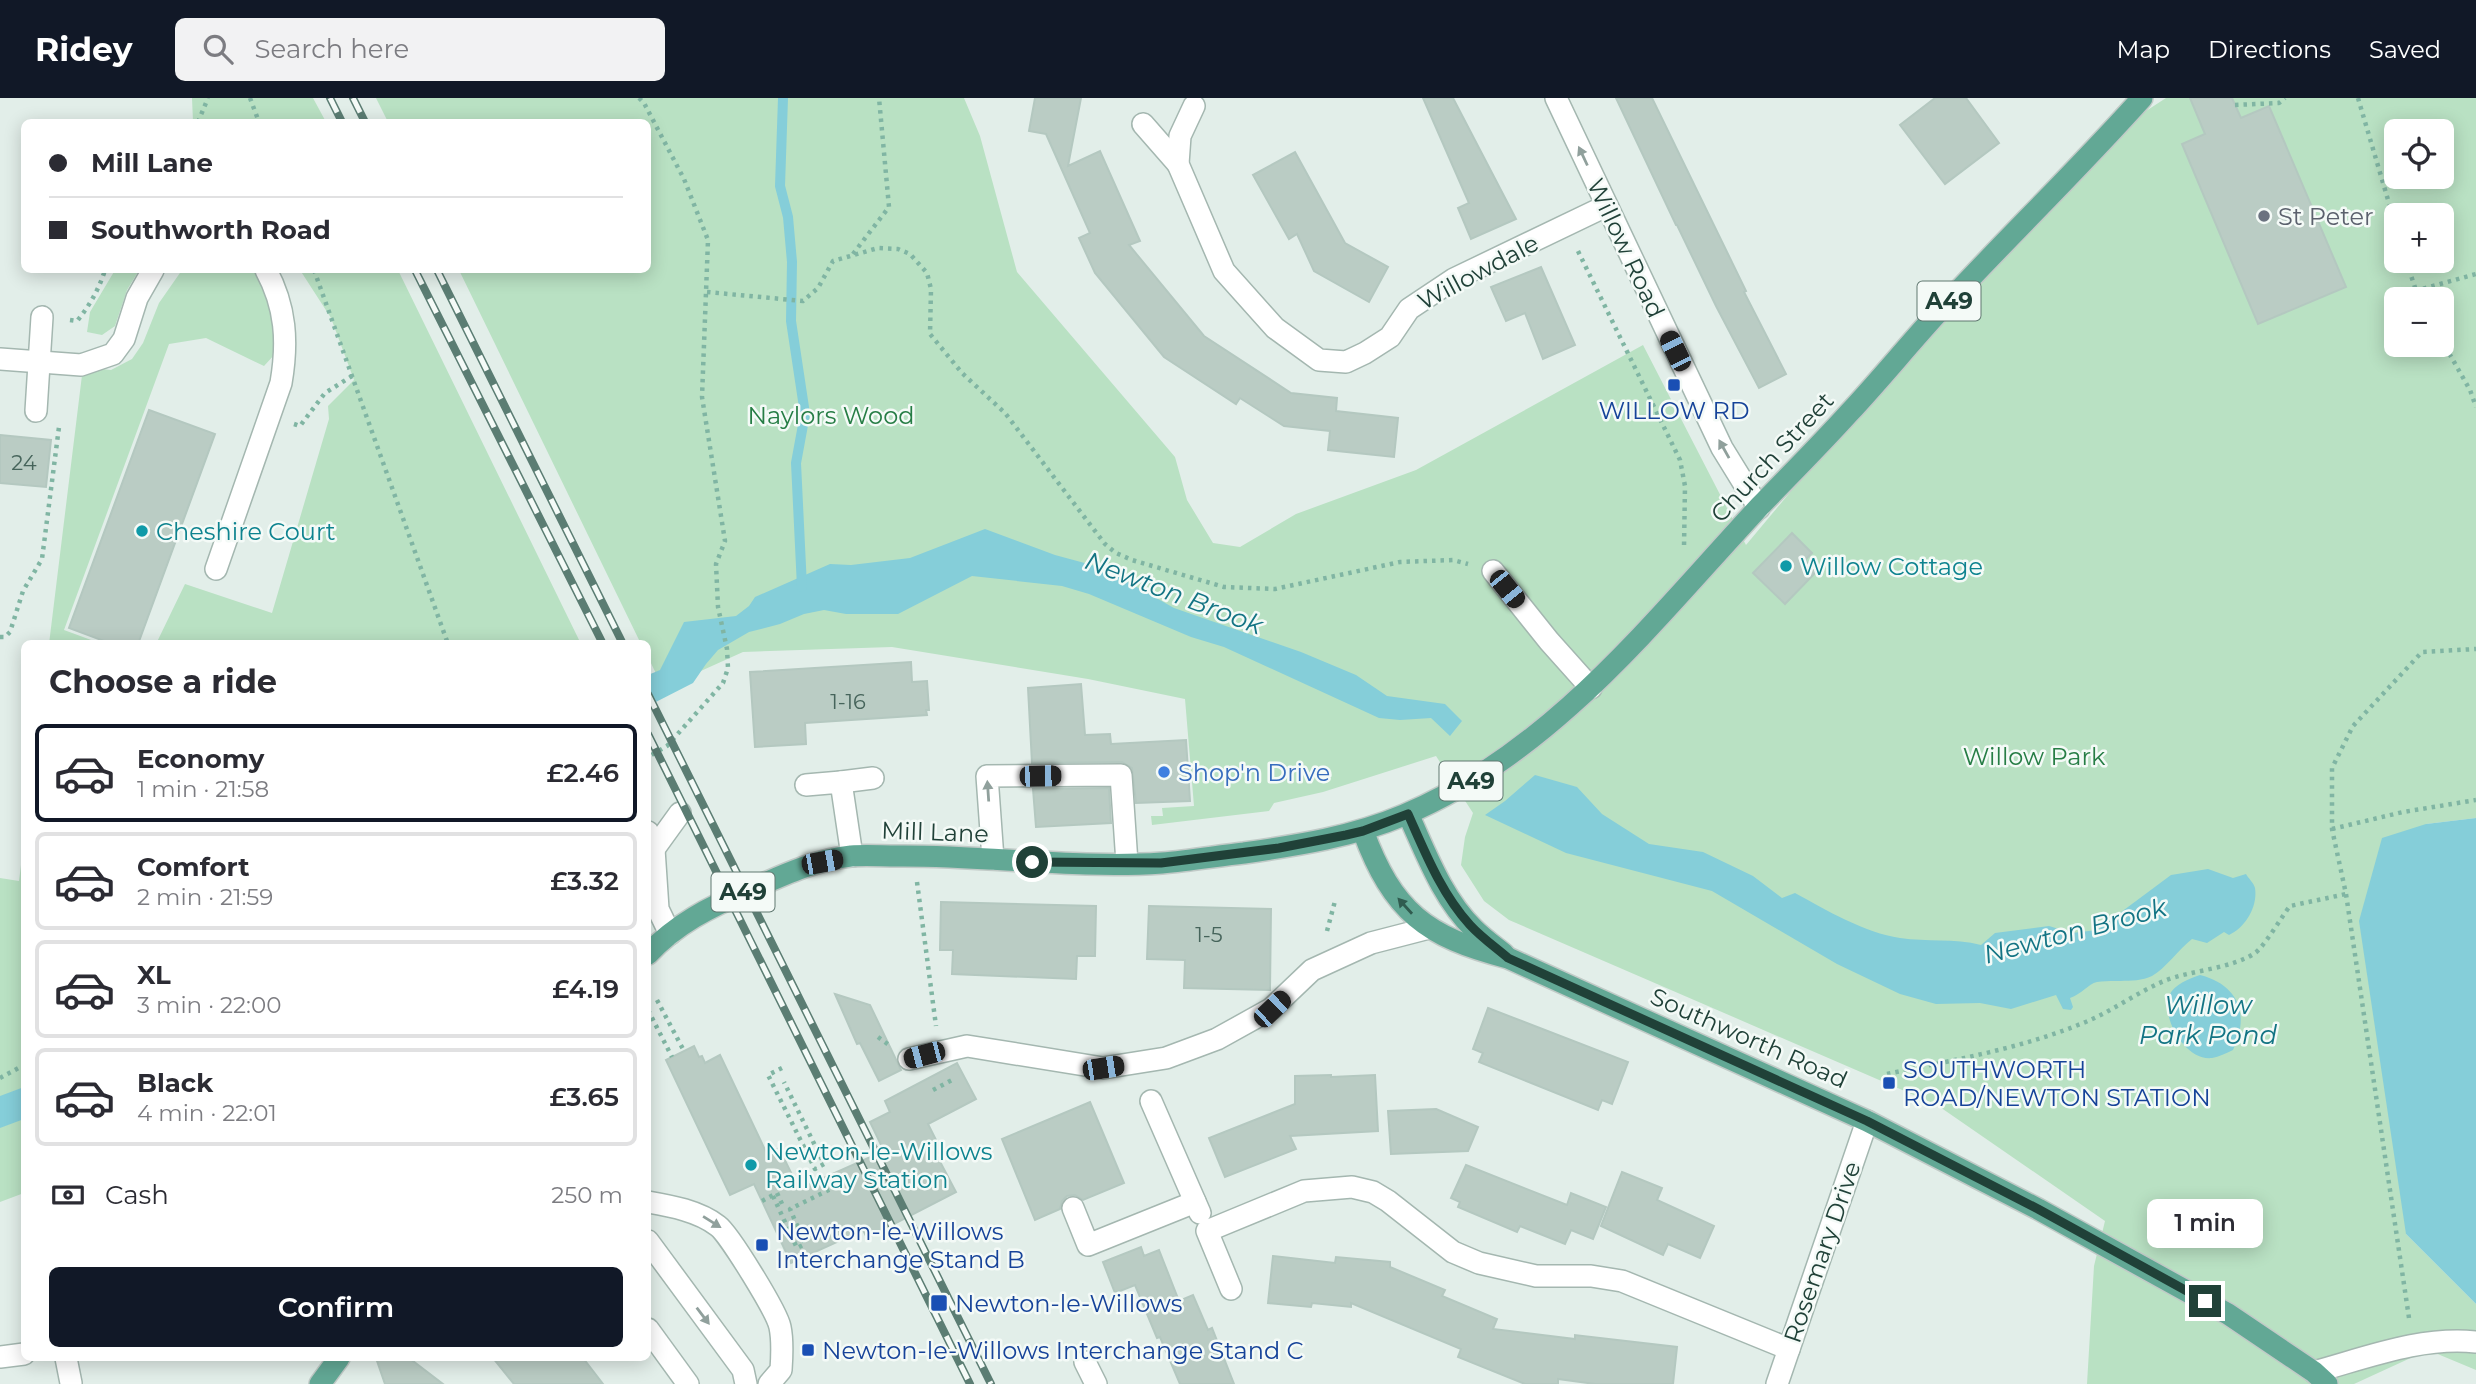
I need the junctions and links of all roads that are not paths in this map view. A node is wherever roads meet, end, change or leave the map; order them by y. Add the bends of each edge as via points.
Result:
1 (1556, 98) edge
2 (2142, 98) edge
3 (1194, 106) dead end
4 (1143, 124) dead end
5 (1178, 164) junction
6 (1606, 206) junction
7 (151, 273) edge
8 (268, 273) edge
9 (53, 318) road end
10 (0, 359) edge
11 (39, 363) junction
12 (36, 411) dead end
13 (1759, 508) junction
14 (216, 569) dead end
15 (1493, 571) road end
16 (1591, 688) junction
17 (873, 778) dead end
18 (841, 782) junction
19 (806, 785) dead end
20 (680, 813) dead end
21 (1408, 814) junction
22 (1363, 831) junction
23 (651, 840) edge
24 (852, 856) junction
25 (993, 859) junction
26 (1127, 863) junction
27 (1429, 928) junction
28 (670, 934) junction
29 (651, 951) edge
30 (1508, 958) junction
31 (909, 1059) dead end
32 (1152, 1101) dead end
33 (1867, 1121) junction
34 (1193, 1197) junction
35 (651, 1203) edge
36 (1073, 1208) dead end
37 (1207, 1231) junction
38 (651, 1245) edge
39 (1231, 1289) dead end
40 (651, 1333) edge
41 (2476, 1342) edge
42 (1789, 1349) junction
43 (21, 1354) edge
44 (0, 1357) edge
45 (67, 1361) edge
46 (336, 1361) edge
47 (1085, 1362) dead end
48 (2320, 1378) edge
49 (325, 1382) edge
50 (72, 1383) edge
51 (688, 1384) edge
52 (746, 1384) edge
53 (769, 1384) edge
54 (1096, 1384) edge
55 (1777, 1384) edge

6 -> 1 street, Willow Road
2 - 13 main road, Church Street / A49
3 - 5 street via 1180,136
4 - 5 street, Willowdale
5 - 6 street, Willowdale via 1224,271 1275,328 1319,360 1346,362 1365,353 1390,337 1409,309 1454,279
13 -> 6 street, Willow Road via 1722,447
7 - 11 street via 113,354 81,365
8 - 14 street via 285,319 281,383
9 - 11 street
10 - 11 street
11 - 12 street
13 - 16 main road, Church Street / A49
15 - 16 street
16 - 21 main road, Church Street / A49 via 1471,781
17 - 18 street
18 - 19 street
18 - 24 street
20 - 23 street
21 - 22 main road, Mill Lane / A49
21 - 30 main road, Southworth Road via 1450,900 1473,928
22 - 26 main road, Mill Lane / A49 via 1221,856
27 -> 22 main road, Southworth Road via 1398,897
23 - 28 street via 658,909
24 - 25 main road, Mill Lane / A49
24 - 28 main road, Mill Lane / A49 via 790,872 705,909
25 - 26 main road, Mill Lane / A49
25 -> 26 street via 987,776 1121,775
27 - 30 main road, Southworth Road
27 - 31 street via 1371,943 1312,970 1272,1009 1217,1039 1166,1058 1103,1068 967,1046
28 - 29 main road, Mill Lane / A49
30 - 33 main road, Southworth Road
32 - 34 street
33 - 42 street, Rosemary Drive
33 - 48 main road, Southworth Road via 2228,1314
34 - 36 street via 1088,1245
34 - 37 street
35 -> 53 street via 687,1211 722,1228 774,1309 780,1327 782,1370
37 - 39 street
37 - 42 street via 1304,1191 1352,1187 1373,1192 1453,1252 1479,1263 1536,1276 1622,1281
38 -> 52 street via 743,1370
40 - 51 street
41 - 48 street via 2455,1339 2409,1346
42 - 55 street, Rosemary Drive
43 - 44 street
45 - 50 street
46 - 49 main road
47 - 54 street

